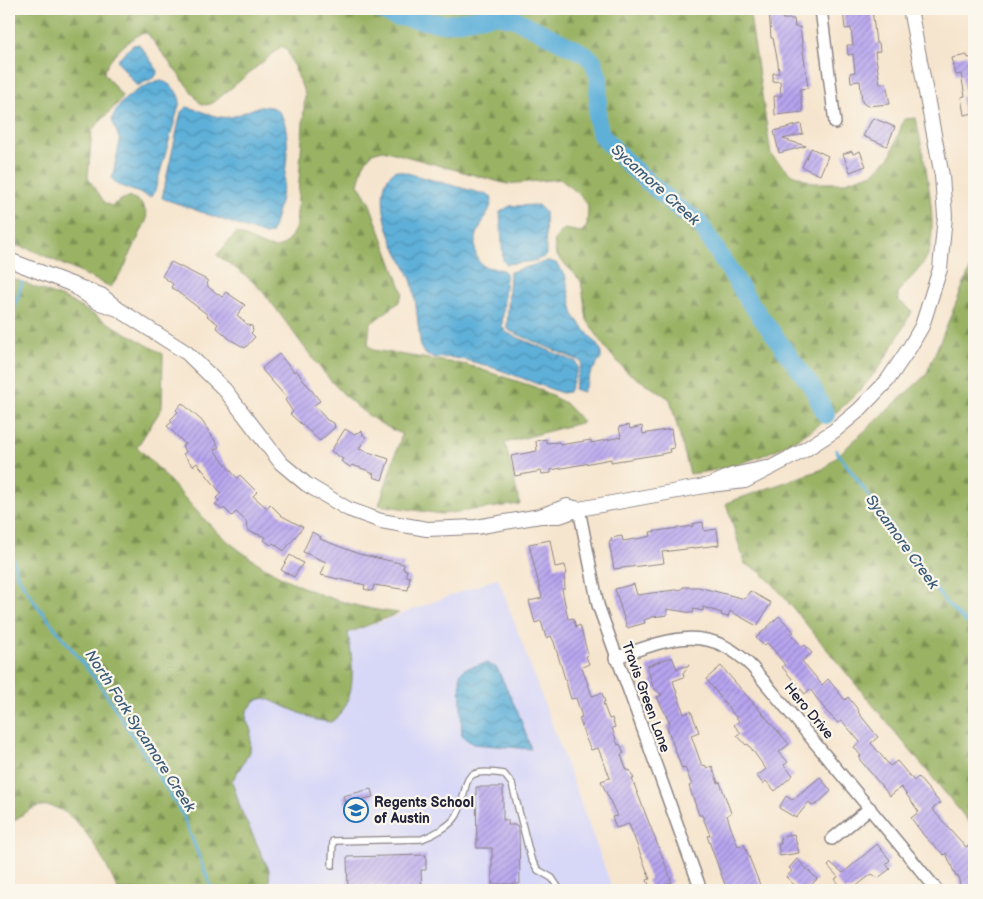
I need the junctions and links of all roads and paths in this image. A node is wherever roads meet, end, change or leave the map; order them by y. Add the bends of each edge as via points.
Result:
1 (821, 9) edge
2 (910, 9) edge
3 (835, 124) dead end
4 (9, 260) edge
5 (579, 509) junction
6 (616, 658) junction
7 (870, 808) junction
8 (832, 839) dead end
9 (332, 865) dead end
10 (560, 890) edge
11 (701, 890) edge
12 (937, 890) edge

1 - 3 street
2 - 5 street via 945,196 943,253 933,296 910,347 887,381 846,422 820,441 766,468 743,472 710,485
4 - 5 street via 94,291 176,344 225,390 281,463 306,484 348,509 381,521 427,529 476,527 540,516 568,506
5 - 6 street, Travis Green Lane via 594,590
6 - 7 street, Hero Drive via 682,638 704,638 730,648 753,668
6 - 11 street, Travis Green Lane
7 - 8 street
7 - 12 street, Hero Drive
9 - 10 lane via 333,841 422,839 435,834 457,816 465,783 474,774 486,771 504,774 512,784 531,859

